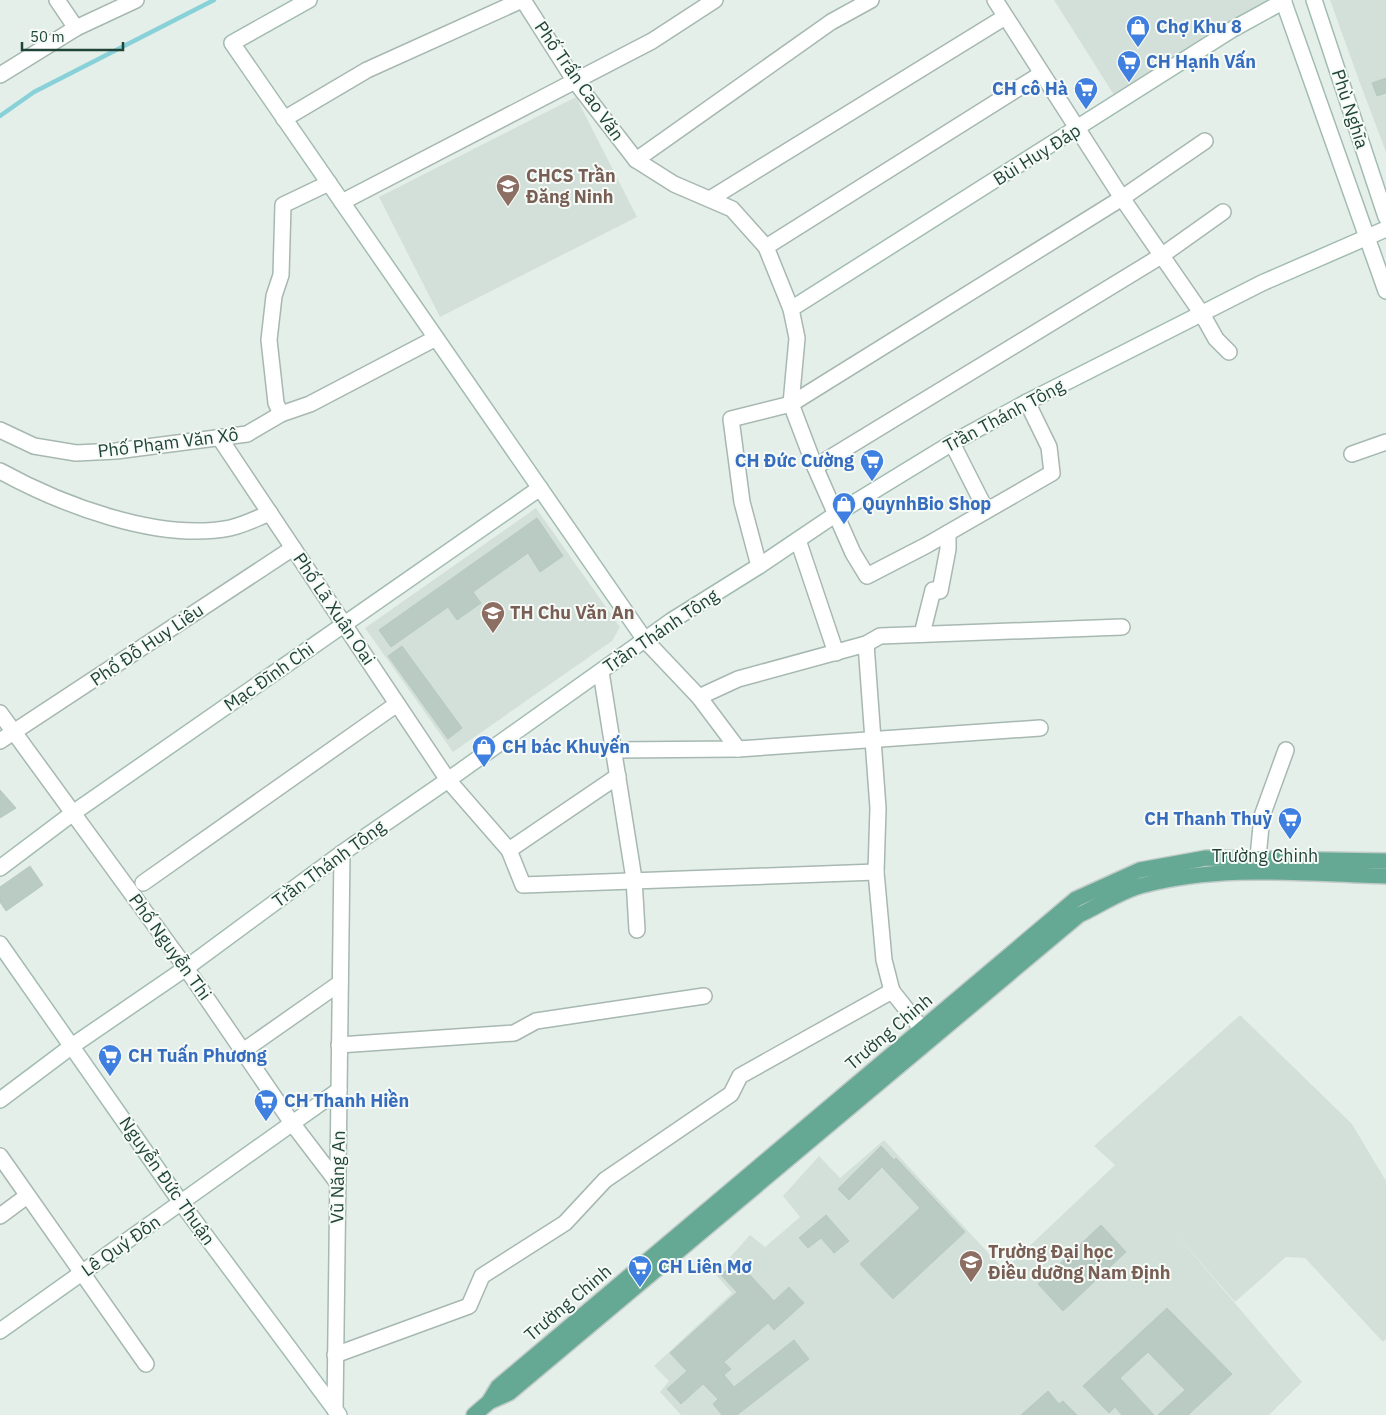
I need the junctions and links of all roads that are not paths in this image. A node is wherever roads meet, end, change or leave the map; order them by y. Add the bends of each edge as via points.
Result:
1 (57, 0) edge
2 (136, 0) edge
3 (309, 0) edge
4 (522, 0) edge
5 (715, 0) edge
6 (871, 0) edge
7 (995, 0) edge
8 (1284, 0) edge
9 (1314, 0) edge
10 (1005, 17) junction
11 (76, 28) junction
12 (1041, 74) junction
13 (0, 75) edge
14 (574, 80) junction
15 (284, 119) junction
16 (1078, 130) junction
17 (1205, 141) dead end
18 (636, 160) junction
19 (329, 183) junction
20 (1122, 198) junction
21 (710, 199) junction
22 (342, 202) junction
23 (1223, 212) dead end
24 (1386, 217) edge
25 (1386, 228) edge
26 (1366, 236) junction
27 (766, 247) junction
28 (1161, 256) junction
29 (1386, 291) edge
30 (791, 309) junction
31 (1202, 314) junction
32 (436, 338) junction
33 (1229, 352) dead end
34 (1027, 402) junction
35 (791, 404) junction
36 (281, 414) junction
37 (0, 430) edge
38 (219, 437) junction
39 (1386, 442) edge
40 (952, 443) junction
41 (1352, 454) dead end
42 (815, 467) junction
43 (0, 471) edge
44 (540, 488) junction
45 (986, 510) junction
46 (270, 513) junction
47 (836, 514) junction
48 (948, 532) junction
49 (798, 540) junction
50 (293, 548) junction
51 (759, 566) junction
52 (345, 625) junction
53 (1122, 627) dead end
54 (922, 634) junction
55 (645, 640) junction
56 (866, 644) junction
57 (836, 653) junction
58 (601, 672) junction
59 (699, 697) junction
60 (397, 704) junction
61 (0, 713) edge
62 (1040, 728) dead end
63 (15, 733) junction
64 (873, 740) junction
65 (0, 741) edge
66 (738, 749) junction
67 (614, 750) junction
68 (1286, 750) dead end
69 (618, 776) junction
70 (448, 780) junction
71 (73, 813) junction
72 (509, 850) junction
73 (342, 853) junction
74 (1258, 857) junction
75 (1386, 861) edge
76 (0, 868) edge
77 (876, 872) junction
78 (1386, 876) edge
79 (634, 879) junction
80 (143, 884) dead end
81 (637, 930) dead end
82 (0, 944) edge
83 (186, 968) junction
84 (340, 983) junction
85 (892, 991) junction
86 (704, 996) dead end
87 (922, 1029) junction
88 (339, 1044) junction
89 (72, 1046) junction
90 (243, 1051) junction
91 (339, 1090) junction
92 (0, 1100) edge
93 (292, 1123) junction
94 (0, 1156) edge
95 (338, 1182) junction
96 (28, 1196) junction
97 (182, 1204) junction
98 (0, 1216) edge
99 (82, 1273) junction
100 (0, 1331) edge
101 (335, 1355) junction
102 (146, 1364) dead end
103 (489, 1402) junction
104 (337, 1412) edge
105 (474, 1415) edge

1 - 11 street
2 - 11 street
3 - 15 street via 232,43
4 - 14 street, Phố Trấn Cao Văn
4 - 15 street via 367,70
5 - 14 street via 652,41
6 - 18 street via 831,22
7 - 10 street
8 - 16 street, Bùi Huy Đáp via 1233,29
8 - 26 street
9 - 24 street, Phù Nghĩa
10 - 12 street
10 - 21 street
11 - 13 street
12 - 16 street
12 - 27 street
14 - 18 street, Phố Trấn Cao Văn
14 - 22 street
15 - 19 street
16 - 20 street
16 - 30 street, Bùi Huy Đáp
17 - 20 street
18 - 21 street, Phố Trấn Cao Văn via 674,184
19 - 22 street
19 - 36 street via 283,206 281,275 274,296 269,340 276,403
20 - 28 street
20 - 35 street
21 - 27 street, Phố Trấn Cao Văn via 732,209
22 - 32 street
23 - 28 street
25 - 26 street, Trần Thánh Tông
26 - 29 street
26 - 31 street, Trần Thánh Tông
27 - 30 street, Phố Trấn Cao Văn
28 - 31 street
28 - 42 street
30 - 35 street, Phố Trấn Cao Văn via 797,338
31 - 33 street via 1216,339
31 - 34 street, Trần Thánh Tông
32 - 36 street, Phố Phạm Văn Xô via 310,404
32 - 44 street
34 - 40 street, Trần Thánh Tông
34 - 45 street via 1049,447 1052,473
35 - 42 street
35 - 51 street via 731,419 742,502
36 - 38 street, Phố Phạm Văn Xô via 246,434
37 - 38 street, Phố Phạm Văn Xô via 34,446 76,453
38 - 46 street, Phố Lã Xuân Oai
39 - 41 street
40 - 45 street
40 - 47 street, Trần Thánh Tông
42 - 47 street
43 - 46 street via 69,502 125,522 160,529 232,528
44 - 52 street, Mạc Đĩnh Chi
44 - 55 street
45 - 48 street
46 - 50 street, Phố Lã Xuân Oai
47 - 48 street via 867,576
47 - 49 street, Trần Thánh Tông
48 - 54 street via 940,591 933,590
49 - 51 street, Trần Thánh Tông
49 - 57 street
50 - 52 street, Phố Lã Xuân Oai
50 - 63 street, Phố Đỗ Huy Liêu
51 - 55 street, Trần Thánh Tông
52 - 60 street, Phố Lã Xuân Oai
52 - 71 street, Mạc Đĩnh Chi
53 - 54 street
54 - 56 street via 880,636
55 - 58 street, Trần Thánh Tông
55 - 59 street
56 - 57 street
56 - 64 street
57 - 59 street via 738,679
58 - 67 street
58 - 70 street, Trần Thánh Tông
59 - 66 street
60 - 70 street, Phố Lã Xuân Oai
60 - 80 street
61 - 63 street, Phố Nguyễn Thi
62 - 64 street
63 - 65 street, Phố Đỗ Huy Liêu
63 - 71 street, Phố Nguyễn Thi
64 - 66 street
64 - 77 street via 878,808
66 - 67 street
67 - 69 street
68 - 74 street via 1262,816
69 - 72 street
69 - 79 street
70 - 72 street, Phố Lã Xuân Oai
70 - 73 street, Trần Thánh Tông
71 - 76 street, Mạc Đĩnh Chi
71 - 83 street, Phố Nguyễn Thi
72 - 79 street, Phố Lã Xuân Oai via 523,885
73 - 83 street, Trần Thánh Tông
73 - 84 street, Vũ Năng An
74 - 75 main road, Trường Chinh
74 - 87 main road, Trường Chinh via 1206,858 1140,870 1076,899
77 - 79 street
77 - 85 street via 884,960
78 - 103 main road, Trường Chinh via 1255,872 1201,875 1142,885 1079,915 509,1393
79 - 81 street
82 - 89 street, Nguyễn Đức Thuận
83 - 89 street, Trần Thánh Tông
83 - 90 street, Phố Nguyễn Thi
84 - 88 street, Vũ Năng An
84 - 90 street
85 - 87 street
85 - 101 street via 740,1076 731,1094 605,1180 565,1223 482,1276 469,1306
86 - 88 street via 536,1021 514,1033
87 - 103 main road, Trường Chinh via 498,1387
88 - 91 street, Vũ Năng An
89 - 92 street, Trần Thánh Tông
89 - 97 street, Nguyễn Đức Thuận
90 - 93 street, Phố Nguyễn Thi
91 - 93 street, Lê Quý Đôn
91 - 95 street, Vũ Năng An
93 - 95 street, Phố Nguyễn Thi
93 - 97 street, Lê Quý Đôn
94 - 96 street
95 - 101 street, Vũ Năng An
96 - 98 street
96 - 99 street
97 - 99 street, Lê Quý Đôn
97 - 104 street, Nguyễn Đức Thuận
99 - 100 street, Lê Quý Đôn
99 - 102 street
101 - 104 street, Vũ Năng An
103 - 105 main road, Trường Chinh

